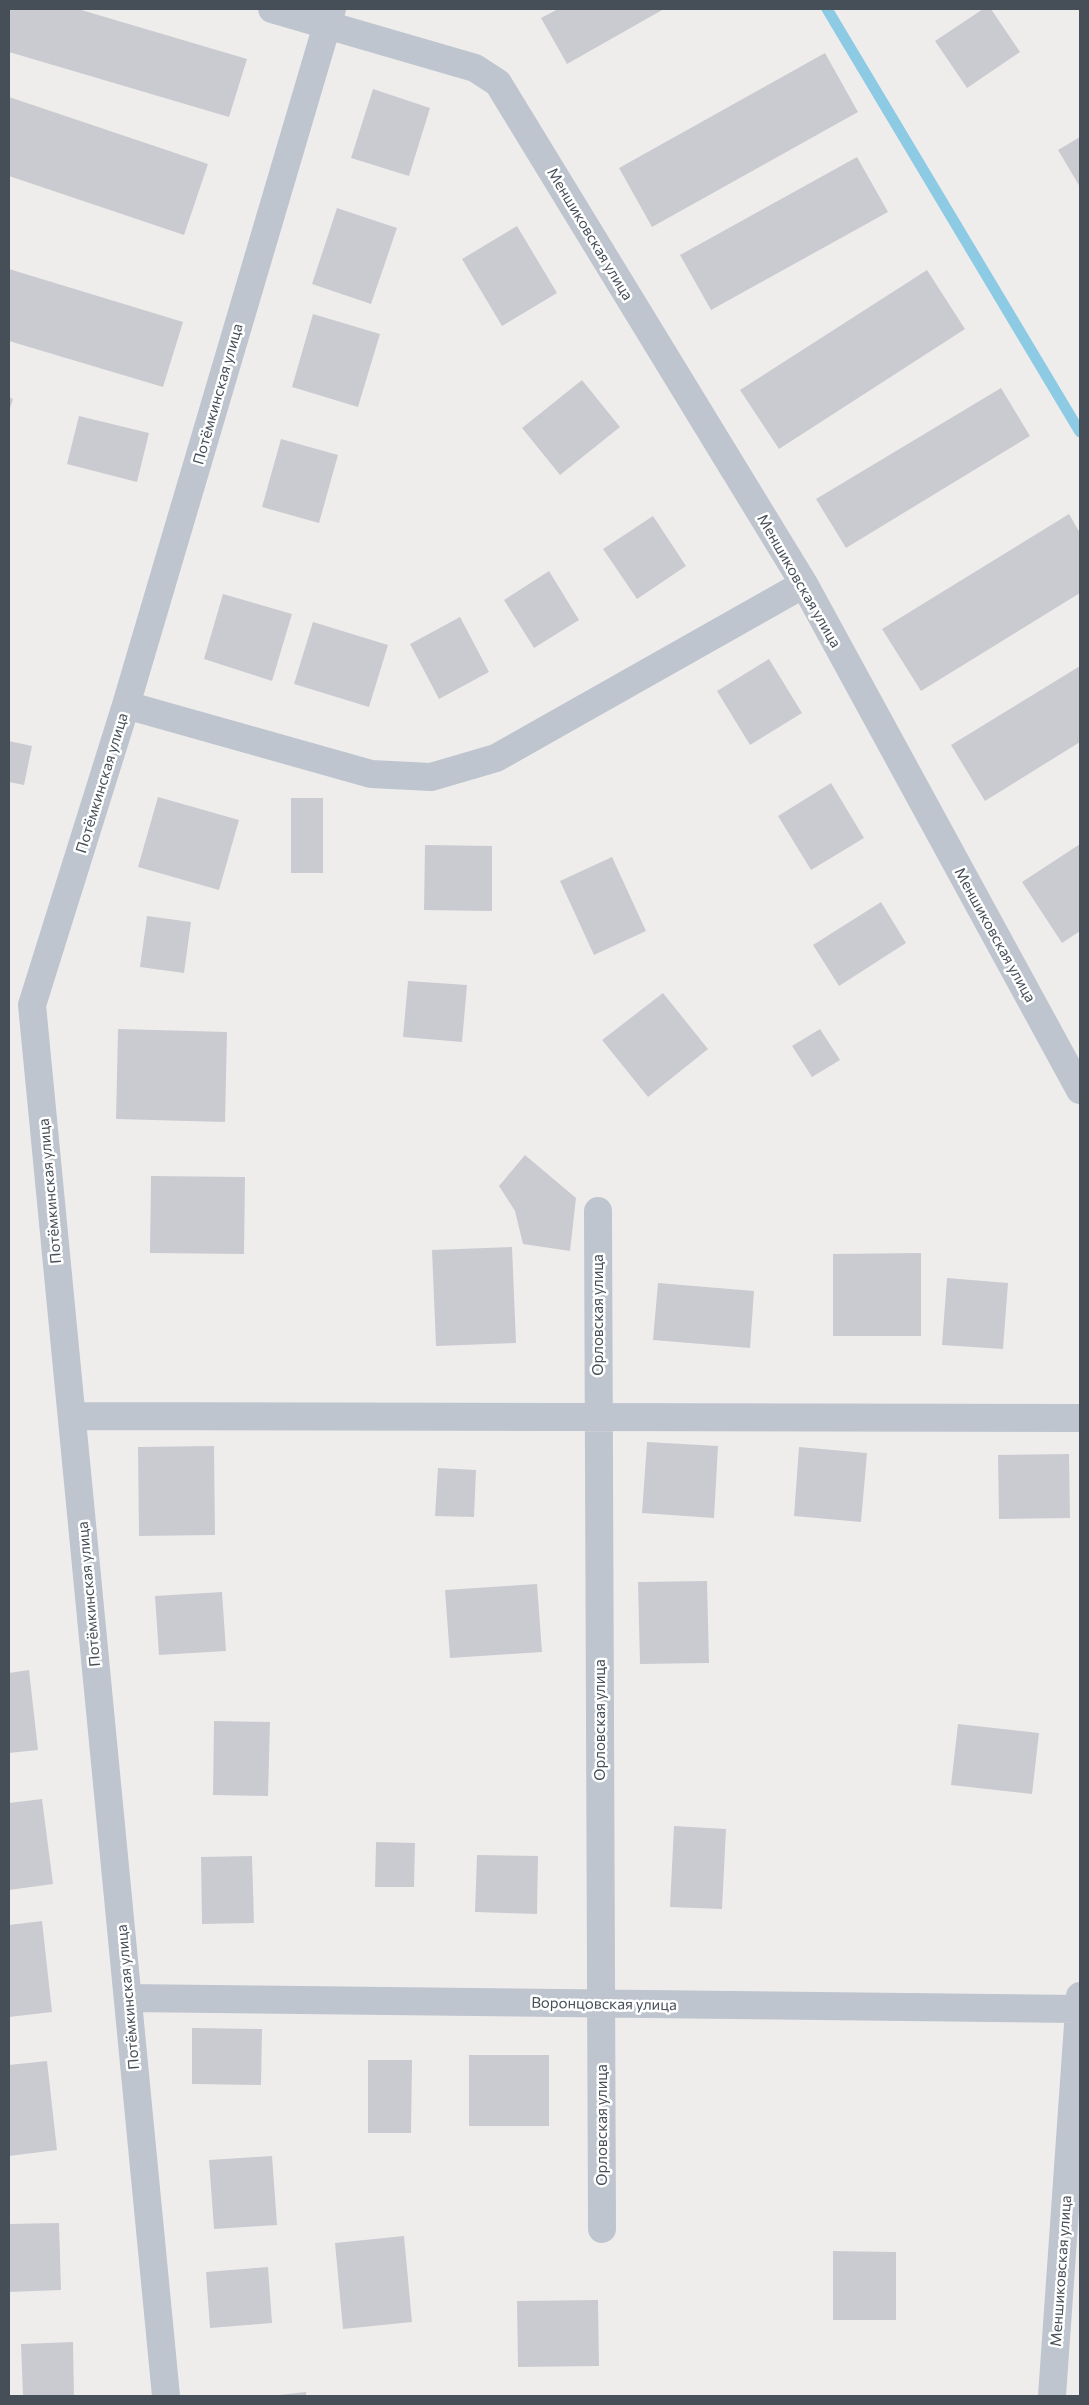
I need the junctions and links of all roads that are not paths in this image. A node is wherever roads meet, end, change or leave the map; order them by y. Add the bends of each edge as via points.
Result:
1 (272, 9) edge
2 (330, 17) edge
3 (804, 584) junction
4 (126, 705) junction
5 (1080, 1090) edge
6 (598, 1211) dead end
7 (72, 1416) junction
8 (598, 1417) junction
9 (1080, 1418) edge
10 (128, 1998) junction
11 (1080, 2003) edge
12 (602, 2004) junction
13 (602, 2229) dead end
14 (166, 2396) edge
15 (1052, 2396) edge

1 - 2 street
2 - 3 street, Меншиковская улица via 475,68 498,83
2 - 4 street, Потёмкинская улица
3 - 4 street via 496,758 431,777 371,774
3 - 5 street, Меншиковская улица
4 - 7 street, Потёмкинская улица via 32,1005
6 - 8 street, Орловская улица
7 - 8 street
7 - 10 street, Потёмкинская улица
8 - 9 street
8 - 12 street, Орловская улица
10 - 12 street, Воронцовская улица
10 - 14 street, Потёмкинская улица
11 - 12 street, Воронцовская улица
11 - 15 street, Меншиковская улица
12 - 13 street, Орловская улица

